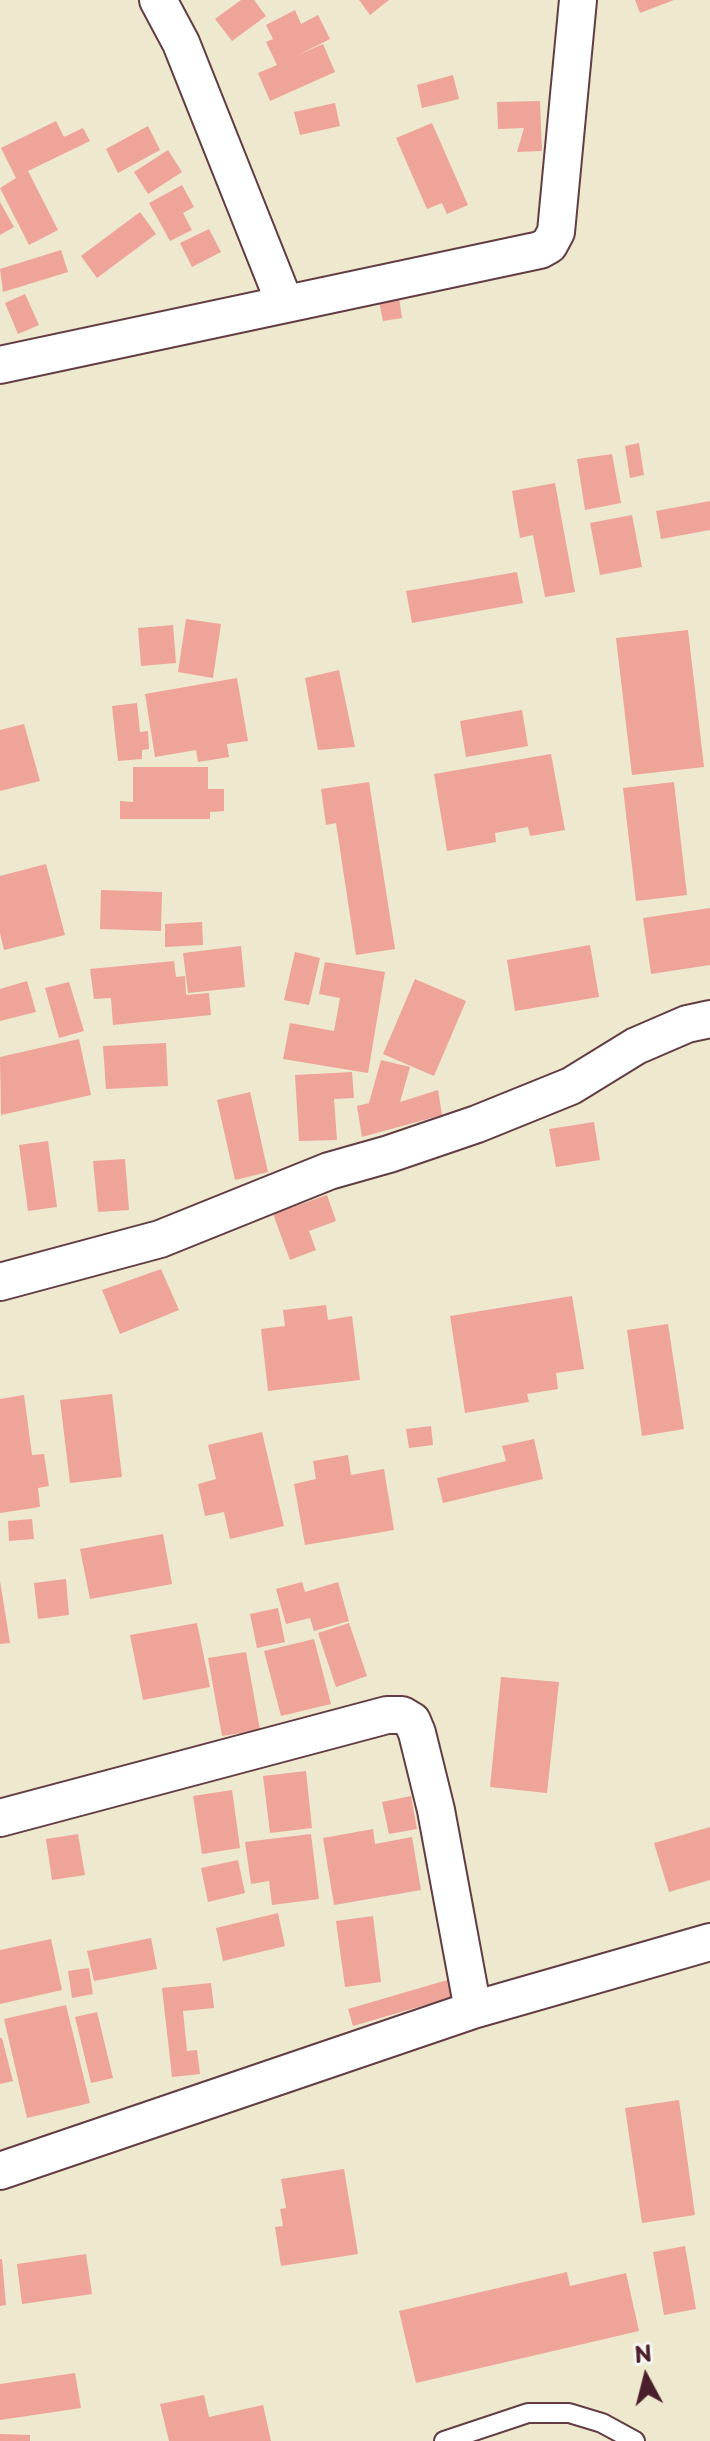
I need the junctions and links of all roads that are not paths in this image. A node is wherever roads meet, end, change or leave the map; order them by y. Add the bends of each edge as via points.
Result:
1 (158, 0) edge
2 (578, 0) edge
3 (285, 304) junction
4 (0, 365) edge
5 (710, 1019) edge
6 (0, 1282) edge
7 (0, 1818) edge
8 (710, 1942) edge
9 (473, 2010) junction
10 (0, 2171) edge
11 (444, 2441) edge
12 (635, 2441) edge

1 - 3 street via 181,43
2 - 3 street via 556,232 549,245
3 - 4 street
5 - 6 street via 636,1046 571,1086 477,1124 329,1171 160,1239
7 - 9 street via 402,1715 417,1733
8 - 9 street
9 - 10 street
11 - 12 lane via 528,2413 569,2413

